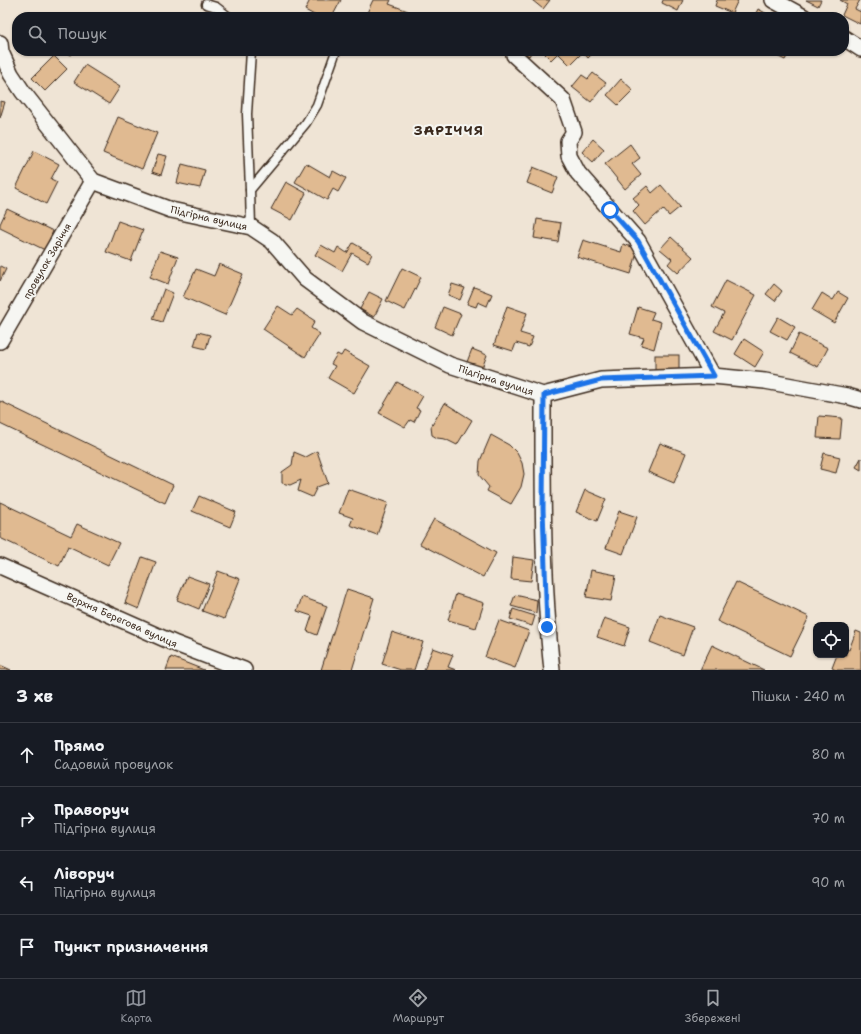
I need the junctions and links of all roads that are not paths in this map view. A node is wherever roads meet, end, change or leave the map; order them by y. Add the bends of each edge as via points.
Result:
1 (773, 0) edge
2 (206, 4) dead end
3 (222, 12) edge
4 (795, 12) edge
5 (849, 41) edge
6 (0, 49) edge
7 (861, 49) edge
8 (251, 56) edge
9 (334, 56) edge
10 (515, 56) edge
11 (93, 181) junction
12 (250, 190) junction
13 (252, 227) junction
14 (0, 340) edge
15 (714, 376) junction
16 (544, 395) junction
17 (861, 400) edge
18 (0, 566) edge
19 (244, 670) edge
20 (552, 670) edge

1 - 4 street
2 - 3 lane
5 - 7 street
6 - 11 street via 11,74
8 - 12 lane via 247,114
9 - 12 lane via 317,105 306,123
10 - 15 street via 563,100 574,132 568,141 569,156 578,173 638,241
11 - 13 street, Підгірна вулиця via 171,210
11 - 14 street, провулок Заріччя
12 - 13 lane
13 - 16 street, Підгірна вулиця via 272,241 305,279 363,322 450,365
15 - 16 street, Підгірна вулиця via 601,380
15 - 17 street, Підгірна вулиця via 765,381
16 - 20 street, Підгірна вулиця via 543,509 547,627
18 - 19 street, Верхня Берегова вулиця via 176,644

